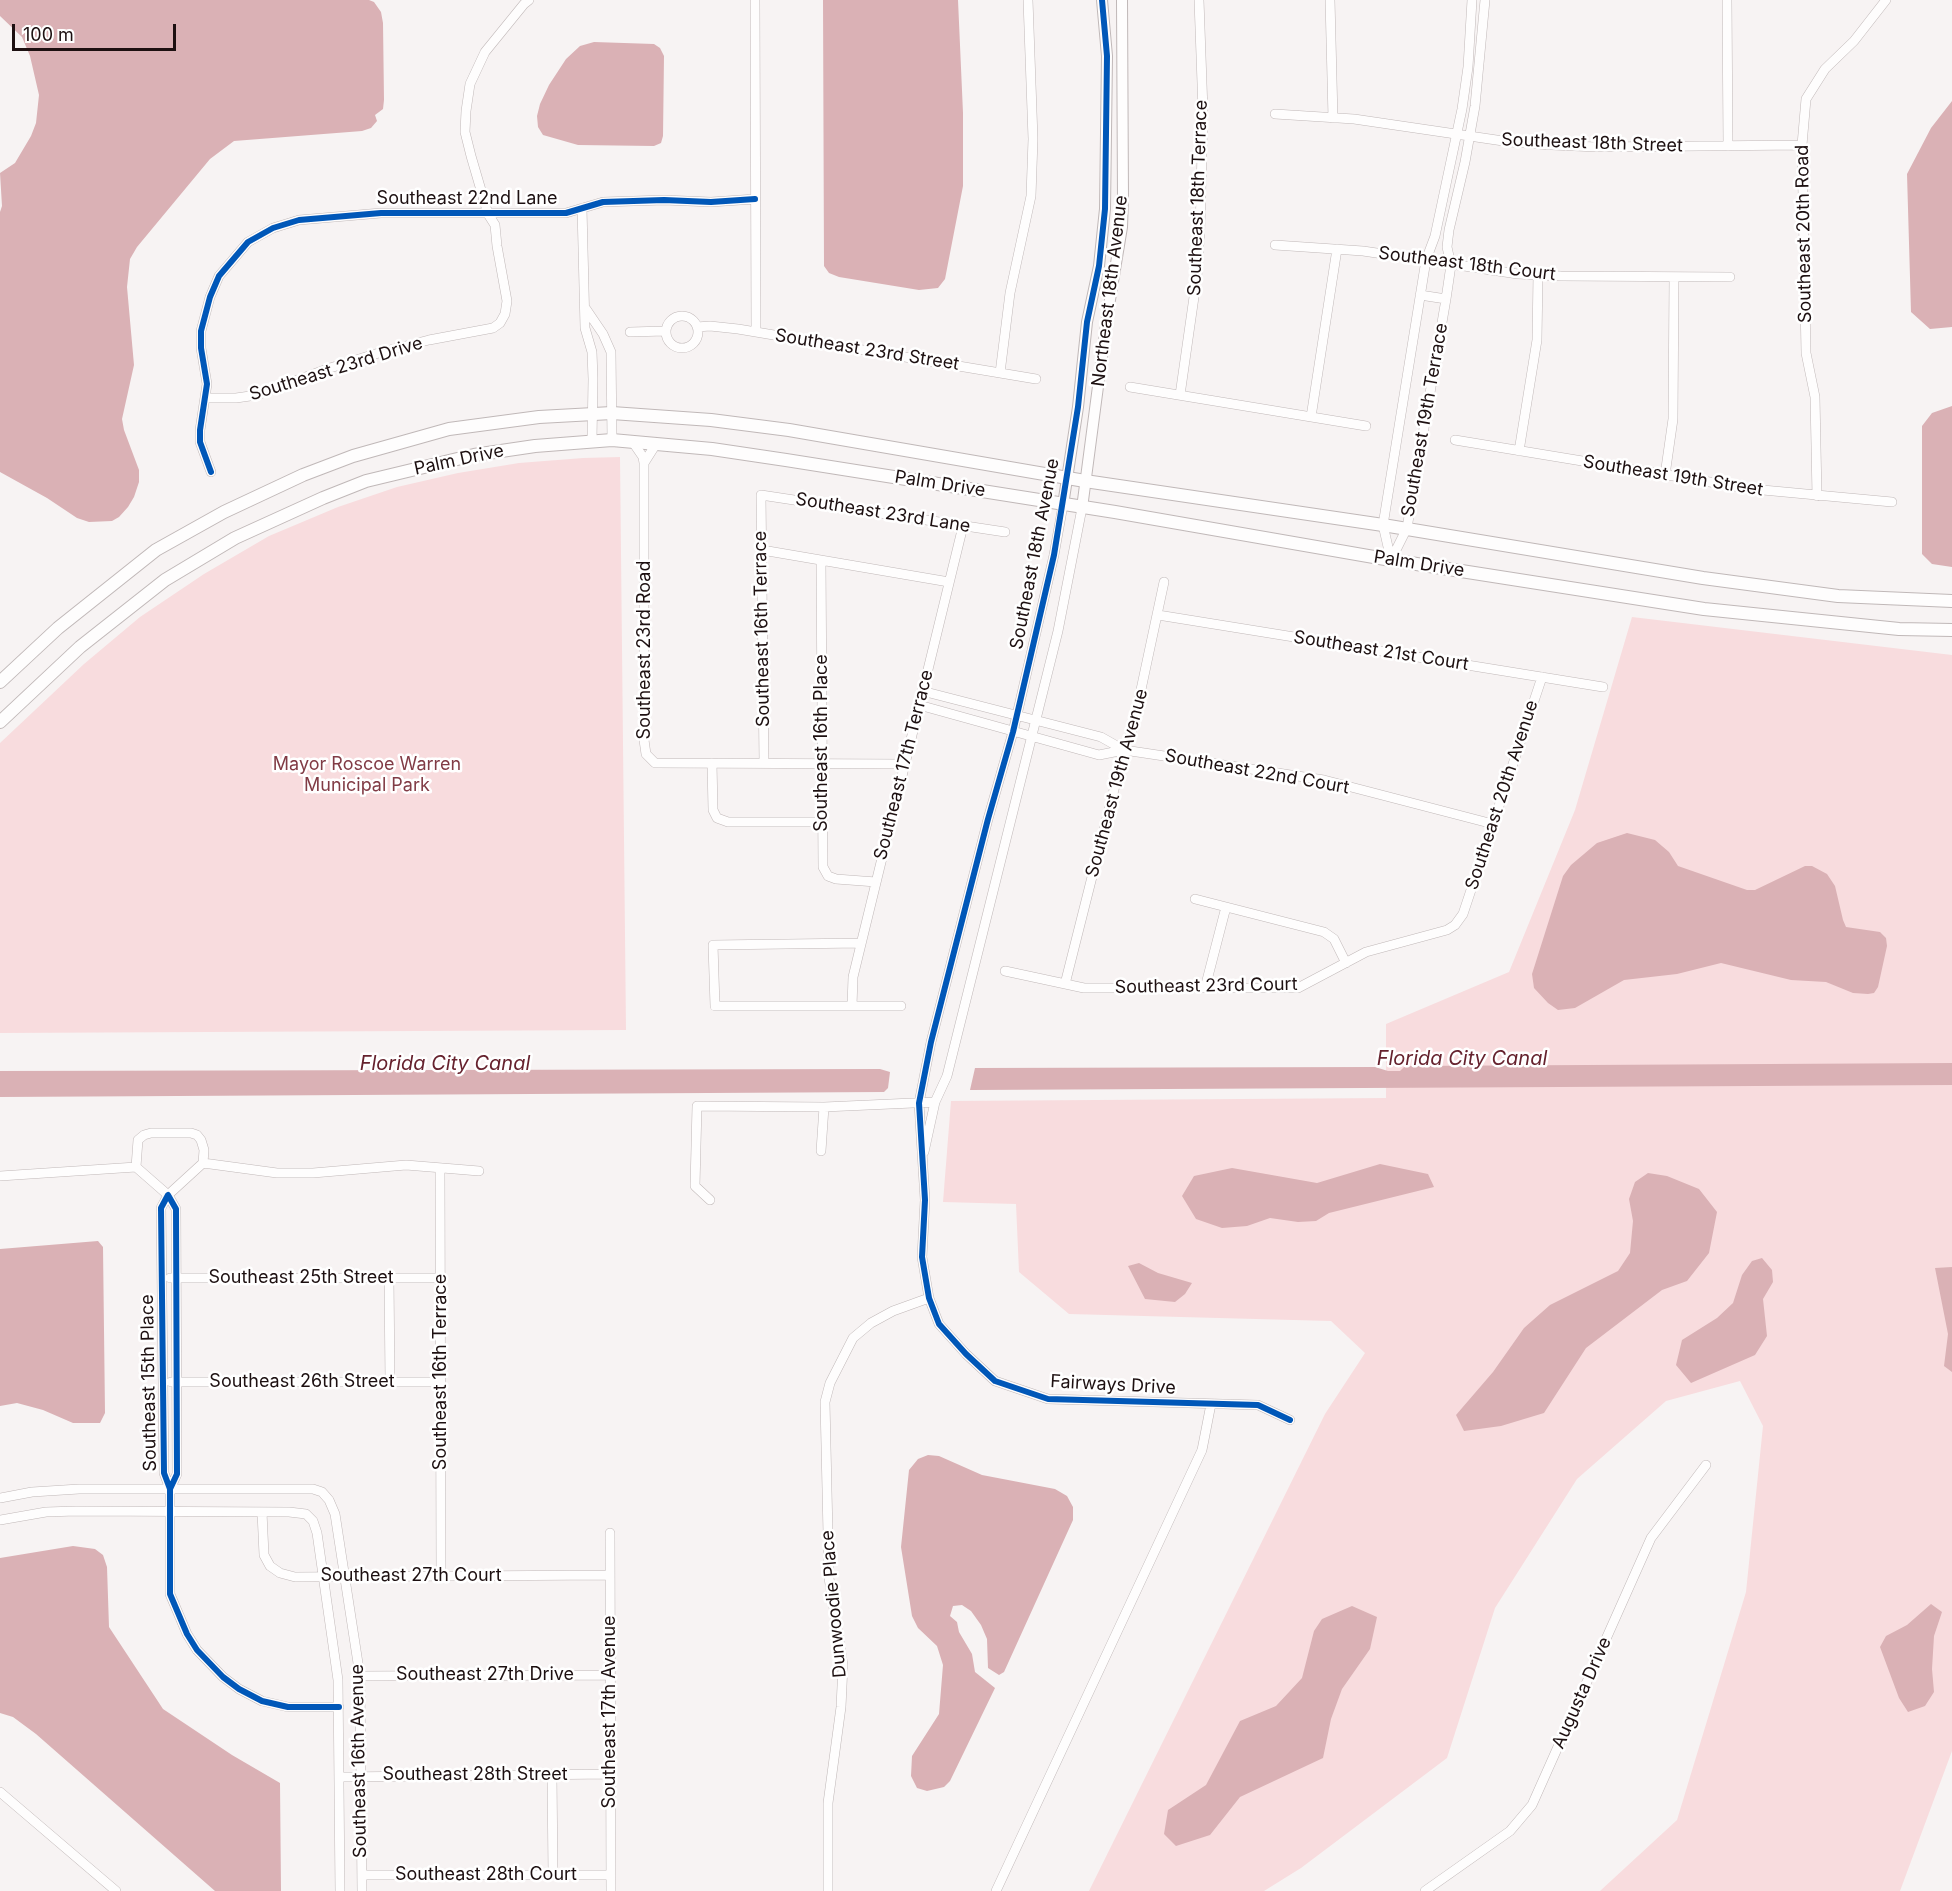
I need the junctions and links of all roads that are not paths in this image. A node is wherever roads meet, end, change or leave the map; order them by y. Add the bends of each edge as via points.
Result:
1 (529, 0) edge
2 (755, 0) edge
3 (1028, 0) edge
4 (1102, 0) edge
5 (1122, 0) edge
6 (1199, 0) edge
7 (1330, 0) edge
8 (1472, 0) edge
9 (1485, 0) edge
10 (1727, 0) edge
11 (1886, 0) edge
12 (1275, 114) dead end
13 (1333, 118) junction
14 (1457, 134) junction
15 (1470, 136) junction
16 (1802, 145) junction
17 (1728, 146) junction
18 (755, 199) junction
19 (582, 208) junction
20 (488, 214) junction
21 (1275, 245) dead end
22 (1337, 249) junction
23 (1426, 260) junction
24 (1452, 265) junction
25 (1538, 275) junction
26 (1674, 277) junction
27 (1730, 277) dead end
28 (1420, 295) junction
29 (1446, 299) junction
30 (584, 306) junction
31 (697, 327) junction
32 (630, 332) dead end
33 (665, 332) junction
34 (756, 332) junction
35 (1000, 373) junction
36 (1036, 379) dead end
37 (1130, 387) dead end
38 (1180, 395) junction
39 (205, 398) junction
40 (612, 413) junction
41 (592, 414) junction
42 (1311, 417) junction
43 (1366, 426) dead end
44 (612, 440) junction
45 (1455, 440) dead end
46 (592, 441) junction
47 (632, 441) junction
48 (656, 444) junction
49 (1519, 451) junction
50 (644, 463) junction
51 (212, 472) dead end
52 (1665, 475) junction
53 (1067, 477) junction
54 (1085, 481) junction
55 (761, 495) joint
56 (1816, 496) junction
57 (1892, 502) dead end
58 (1063, 505) junction
59 (1082, 508) junction
60 (1383, 525) junction
61 (963, 526) junction
62 (1407, 528) junction
63 (1005, 532) dead end
64 (762, 550) junction
65 (821, 560) junction
66 (1391, 560) junction
67 (949, 582) junction
68 (1164, 582) dead end
69 (1952, 601) edge
70 (1158, 615) junction
71 (1952, 630) edge
72 (1542, 677) junction
73 (0, 682) edge
74 (1603, 687) dead end
75 (922, 691) junction
76 (919, 705) junction
77 (1017, 716) junction
78 (1036, 721) junction
79 (0, 722) edge
80 (1013, 732) junction
81 (1032, 738) junction
82 (1124, 750) junction
83 (712, 763) junction
84 (764, 763) junction
85 (822, 763) junction
86 (905, 764) junction
87 (823, 822) junction
88 (1493, 824) junction
89 (876, 882) junction
90 (1196, 899) dead end
91 (1226, 907) junction
92 (1463, 914) joint
93 (861, 943) junction
94 (1346, 963) junction
95 (1005, 970) dead end
96 (1065, 984) junction
97 (1205, 988) junction
98 (852, 1006) junction
99 (902, 1006) dead end
100 (935, 1102) junction
101 (919, 1103) junction
102 (824, 1107) junction
103 (821, 1151) dead end
104 (922, 1161) junction
105 (203, 1162) junction
106 (136, 1167) junction
107 (440, 1168) junction
108 (479, 1171) dead end
109 (0, 1176) edge
110 (168, 1195) junction
111 (710, 1200) dead end
112 (162, 1278) junction
113 (176, 1278) junction
114 (389, 1278) junction
115 (441, 1278) junction
116 (930, 1298) junction
117 (163, 1382) junction
118 (177, 1382) junction
119 (390, 1382) junction
120 (441, 1382) junction
121 (1211, 1404) junction
122 (1290, 1420) dead end
123 (1706, 1465) dead end
124 (170, 1489) junction
125 (0, 1498) edge
126 (170, 1511) junction
127 (262, 1512) junction
128 (0, 1520) edge
129 (610, 1533) dead end
130 (610, 1575) junction
131 (324, 1576) junction
132 (345, 1576) junction
133 (441, 1576) junction
134 (610, 1675) junction
135 (360, 1676) junction
136 (339, 1707) junction
137 (611, 1774) junction
138 (552, 1775) junction
139 (339, 1776) junction
140 (361, 1776) junction
141 (0, 1793) edge
142 (362, 1875) junction
143 (553, 1875) junction
144 (611, 1875) junction
145 (116, 1891) edge
146 (340, 1891) edge
147 (362, 1891) edge
148 (611, 1891) edge
149 (828, 1891) edge
150 (996, 1891) edge
151 (1425, 1891) edge

1 - 20 street via 485,52 470,84 465,132
2 - 18 street
3 - 35 street via 1033,140 1030,196 1010,293
4 - 53 street, Southeast 18th Avenue via 1107,56 1106,209
5 - 54 street, Northeast 18th Avenue via 1122,227
6 - 38 street, Southeast 18th Terrace via 1203,111 1200,231
7 - 13 street
8 - 14 street, Southeast 19th Terrace via 1468,67
9 - 15 street, Southeast 19th Terrace
10 - 17 street
11 - 16 street, Southeast 20th Road via 1814,83 1806,99
12 - 13 street, Southeast 18th Street
13 - 14 street, Southeast 18th Street
14 - 15 street, Southeast 18th Street
14 - 23 street, Southeast 19th Terrace via 1435,236
15 - 17 street, Southeast 18th Street via 1597,147
15 - 24 street, Southeast 19th Terrace via 1449,230 1447,247
16 - 17 street, Southeast 18th Street
16 - 56 street, Southeast 20th Road via 1806,353 1815,397
18 - 19 street, Southeast 22nd Lane via 603,202
18 - 34 street
19 - 20 street, Southeast 22nd Lane via 566,213
19 - 30 street
20 - 39 street, Southeast 22nd Lane via 381,213 299,220 248,242 219,276 210,297 201,331
20 - 39 street, Southeast 23rd Drive via 495,225 507,301 505,314 493,328 382,351 257,395
21 - 22 street, Southeast 18th Court
22 - 23 street, Southeast 18th Court
22 - 42 street
23 - 24 street, Southeast 18th Court
23 - 28 street, Southeast 19th Terrace
24 - 25 street, Southeast 18th Court
24 - 29 street, Southeast 19th Terrace
25 - 26 street, Southeast 18th Court
25 - 49 street via 1537,340
26 - 27 street, Southeast 18th Court
26 - 52 street via 1673,419
28 - 29 street
28 - 60 street, Southeast 19th Terrace
29 - 62 street, Southeast 19th Terrace
30 - 40 street via 611,352
30 - 41 street via 592,352
31 - 33 street via 692,319 682,316 672,319
31 - 33 street via 697,338 684,348 673,346
31 - 34 street, Southeast 23rd Street
32 - 33 street
34 - 35 street, Southeast 23rd Street
35 - 36 street, Southeast 23rd Street
37 - 38 street
38 - 42 street
39 - 51 street, Southeast 22nd Lane via 201,442
40 - 41 main road, Palm Drive
40 - 44 street
40 - 53 main road, Palm Drive via 789,430
41 - 46 street
41 - 73 main road, Palm Drive via 449,429 353,456 303,475 156,550 58,627
42 - 43 street
44 - 46 main road, Palm Drive
44 - 47 main road, Palm Drive
45 - 49 street, Southeast 19th Street
46 - 79 main road, Palm Drive via 474,455 366,481 236,538 165,580 80,647
47 - 48 main road, Palm Drive
47 - 50 street, Southeast 23rd Road
48 - 50 street
48 - 58 main road, Palm Drive via 786,460
49 - 52 street, Southeast 19th Street
50 - 83 street, Southeast 23rd Road via 646,754 655,763
52 - 56 street, Southeast 19th Street
53 - 54 main road, Palm Drive
53 - 58 street, Southeast 18th Avenue
54 - 59 street, Northeast 18th Avenue
54 - 60 main road, Palm Drive
55 - 61 street, Southeast 23rd Lane
55 - 64 street, Southeast 16th Terrace
56 - 57 street, Southeast 19th Street
58 - 59 main road, Palm Drive
58 - 77 street, Southeast 18th Avenue
59 - 66 main road, Palm Drive
59 - 78 street, Southeast 18th Avenue
60 - 62 main road, Palm Drive
60 - 66 street, Southeast 19th Terrace
61 - 63 street, Southeast 23rd Lane
61 - 67 street, Southeast 17th Terrace
62 - 66 street, Southeast 19th Terrace
62 - 69 main road, Palm Drive via 1703,578 1838,596
64 - 65 street
64 - 84 street, Southeast 16th Terrace
65 - 67 street
65 - 85 street, Southeast 16th Place
66 - 71 main road, Palm Drive via 1704,609 1899,629
67 - 75 street, Southeast 17th Terrace
68 - 70 street, Southeast 19th Avenue
70 - 72 street, Southeast 21st Court
70 - 82 street, Southeast 19th Avenue via 1133,727
72 - 74 street, Southeast 21st Court
72 - 88 street, Southeast 20th Avenue
75 - 76 street, Southeast 17th Terrace
75 - 77 street, Southeast 22nd Court
76 - 80 street, Southeast 22nd Court
76 - 86 street, Southeast 17th Terrace
77 - 78 street, Southeast 22nd Court
77 - 80 street, Southeast 18th Avenue
78 - 81 street, Southeast 18th Avenue
78 - 82 street, Southeast 22nd Court via 1101,737
80 - 81 street, Southeast 22nd Court
80 - 101 street, Southeast 18th Avenue via 931,1042
81 - 82 street, Southeast 22nd Court via 1099,755
81 - 100 street, Southeast 18th Avenue via 947,1076
82 - 88 street, Southeast 22nd Court via 1324,780
82 - 96 street, Southeast 19th Avenue
83 - 84 street, Southeast 23rd Road
83 - 87 street via 713,810 717,818 728,822
84 - 85 street, Southeast 23rd Road
85 - 86 street, Southeast 23rd Road
85 - 87 street, Southeast 16th Place
86 - 89 street, Southeast 17th Terrace
87 - 89 street, Southeast 16th Place via 823,867 828,876
88 - 92 street, Southeast 20th Avenue
89 - 93 street, Southeast 17th Terrace
90 - 91 street
91 - 94 street via 1324,932 1334,939
91 - 97 street
92 - 94 street, Southeast 23rd Court via 1447,930 1366,952
93 - 98 street, Southeast 17th Terrace via 853,977
93 - 98 street via 713,945 715,1006
94 - 97 street, Southeast 23rd Court via 1298,988
95 - 96 street, Southeast 23rd Court
96 - 97 street, Southeast 23rd Court via 1084,988
98 - 99 street
100 - 101 street
100 - 104 street, Fairways Drive
101 - 102 street
101 - 104 street, Fairways Drive
102 - 103 street
102 - 111 street via 697,1106 695,1186
104 - 116 street, Fairways Drive via 922,1257
105 - 106 street via 204,1150 197,1135 151,1133 138,1140
105 - 107 street via 277,1173 406,1166
105 - 110 street
106 - 109 street
106 - 110 street
107 - 108 street
107 - 115 street, Southeast 16th Terrace
110 - 112 street, Southeast 15th Place via 161,1208
110 - 113 street, Southeast 15th Place via 176,1209
112 - 113 street, Southeast 25th Street
112 - 117 street, Southeast 15th Place
113 - 114 street, Southeast 25th Street
113 - 118 street, Southeast 15th Place
114 - 115 street, Southeast 25th Street
114 - 119 street
115 - 120 street, Southeast 16th Terrace
116 - 121 street, Fairways Drive via 939,1324 995,1381 1048,1399
116 - 149 street, Dunwoodie Place via 886,1315 853,1338 830,1383 825,1402 829,1578 843,1665 828,1803
117 - 118 street, Southeast 26th Street
117 - 124 street, Southeast 15th Place via 164,1473
118 - 119 street, Southeast 26th Street
118 - 124 street, Southeast 15th Place via 177,1474
119 - 120 street, Southeast 26th Street
120 - 133 street, Southeast 16th Terrace
121 - 122 street, Fairways Drive via 1258,1405
121 - 150 street via 1202,1450
123 - 151 street, Augusta Drive via 1651,1538 1532,1805 1510,1831
124 - 125 street via 79,1489
124 - 126 street
124 - 132 street, Southeast 16th Avenue via 322,1492 335,1514
126 - 127 street
126 - 128 street via 56,1512
126 - 136 street via 170,1594 197,1650 223,1677 262,1701 288,1707
127 - 131 street, Southeast 16th Avenue via 306,1514 317,1533
127 - 131 street, Southeast 27th Court via 264,1555 270,1566 295,1576
129 - 130 street, Southeast 17th Avenue
130 - 133 street, Southeast 27th Court
130 - 134 street, Southeast 17th Avenue
131 - 132 street, Southeast 27th Court
131 - 136 street, Southeast 16th Avenue
132 - 133 street, Southeast 27th Court
132 - 135 street, Southeast 16th Avenue
134 - 135 street, Southeast 27th Drive
134 - 137 street, Southeast 17th Avenue
135 - 140 street, Southeast 16th Avenue
136 - 139 street, Southeast 16th Avenue
137 - 138 street, Southeast 28th Street
137 - 144 street, Southeast 17th Avenue
138 - 140 street, Southeast 28th Street
138 - 143 street
139 - 140 street, Southeast 28th Street
139 - 146 street, Southeast 16th Avenue
140 - 142 street, Southeast 16th Avenue
141 - 145 street
142 - 143 street, Southeast 28th Court
142 - 147 street, Southeast 16th Avenue
143 - 144 street, Southeast 28th Court
144 - 148 street, Southeast 17th Avenue

